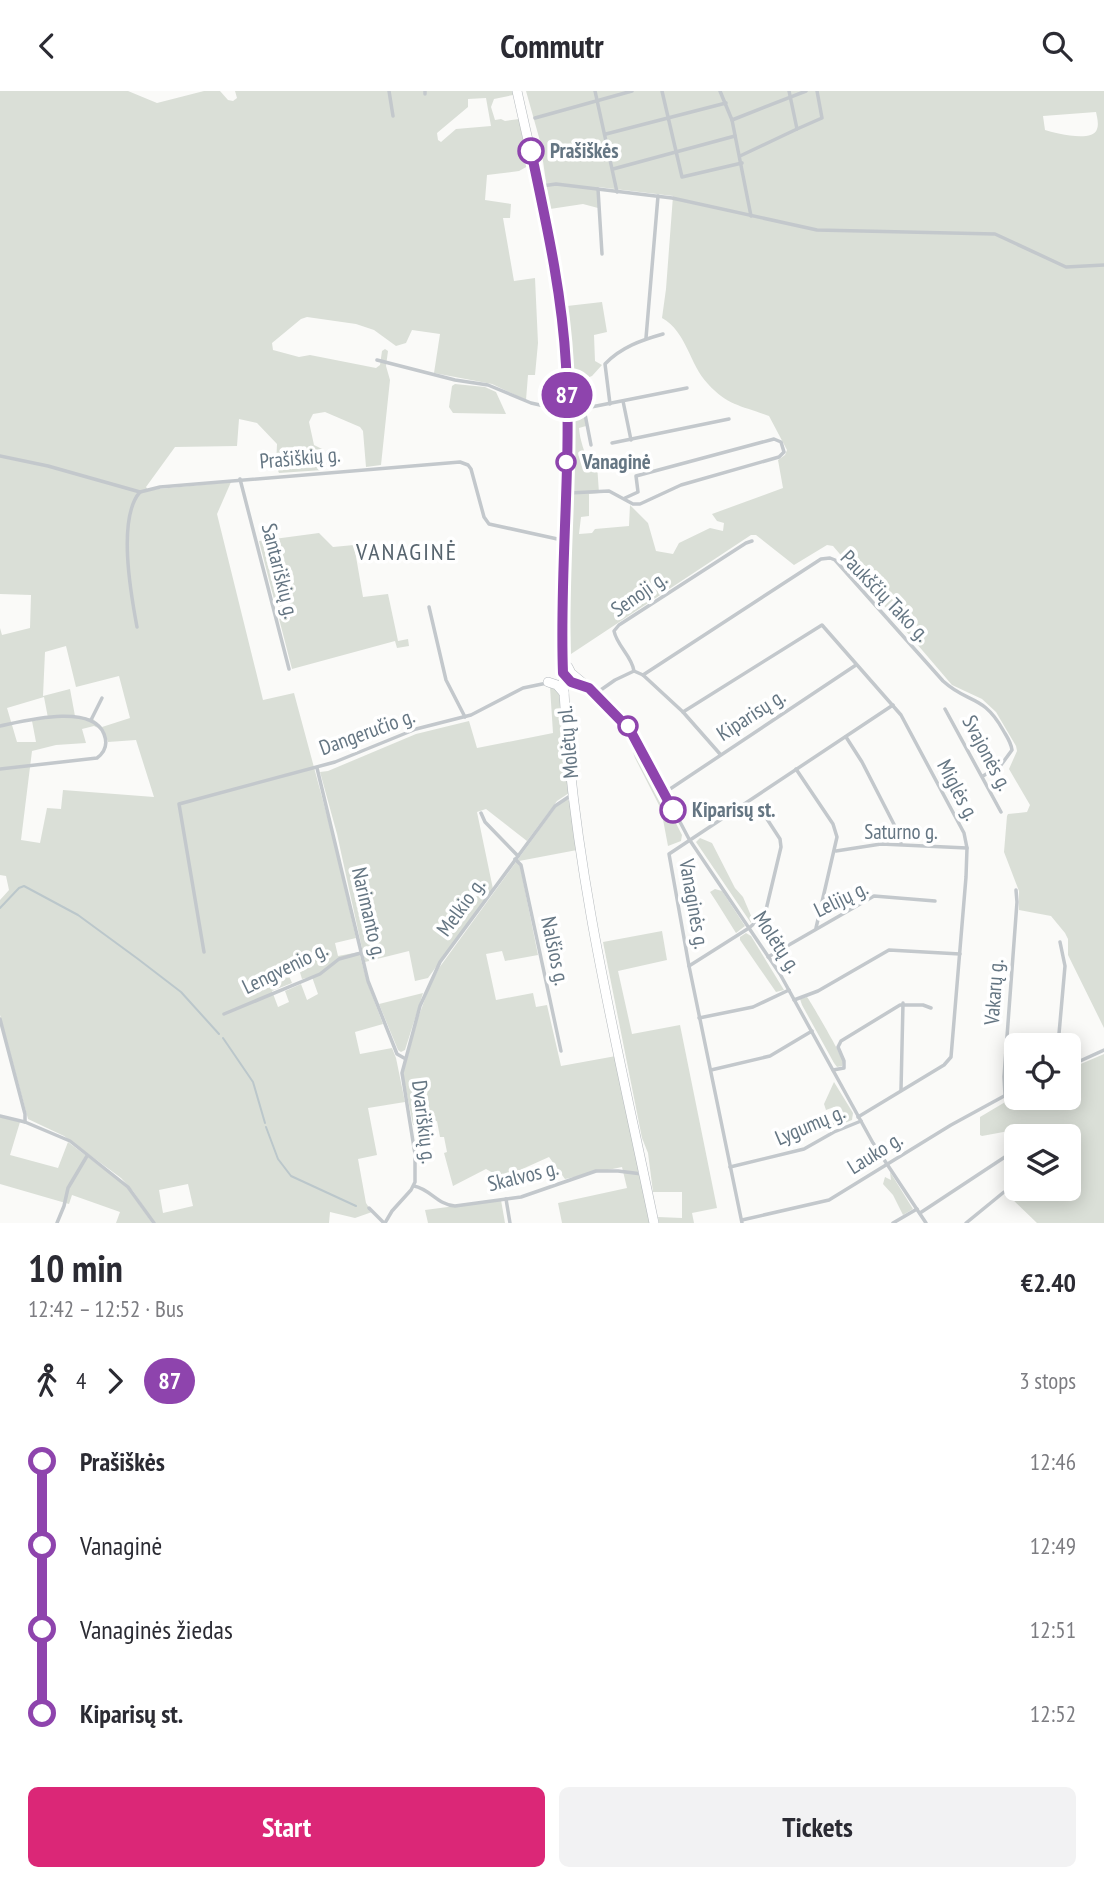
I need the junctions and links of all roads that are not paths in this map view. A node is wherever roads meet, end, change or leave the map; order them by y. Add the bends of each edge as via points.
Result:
1 (389, 91) edge
2 (519, 91) edge
3 (595, 91) edge
4 (632, 91) edge
5 (662, 91) edge
6 (720, 91) edge
7 (789, 91) edge
8 (806, 91) edge
9 (817, 91) edge
10 (790, 97) junction
11 (598, 100) junction
12 (726, 103) junction
13 (393, 117) dead end
14 (535, 118) dead end
15 (668, 118) junction
16 (732, 120) junction
17 (797, 129) junction
18 (606, 134) junction
19 (735, 136) junction
20 (677, 152) junction
21 (740, 156) junction
22 (742, 163) junction
23 (613, 169) junction
24 (542, 186) junction
25 (598, 189) junction
26 (617, 192) junction
27 (658, 196) junction
28 (751, 216) junction
29 (602, 254) dead end
30 (1104, 265) edge
31 (663, 334) dead end
32 (646, 338) junction
33 (377, 360) dead end
34 (687, 388) dead end
35 (624, 401) junction
36 (610, 404) junction
37 (584, 409) junction
38 (569, 411) junction
39 (729, 419) dead end
40 (631, 440) junction
41 (612, 443) dead end
42 (591, 445) dead end
43 (0, 456) edge
44 (240, 479) junction
45 (140, 492) junction
46 (569, 493) junction
47 (625, 498) junction
48 (564, 540) junction
49 (752, 541) dead end
50 (429, 607) dead end
51 (137, 627) dead end
52 (856, 665) junction
53 (289, 669) dead end
54 (635, 671) junction
55 (643, 675) junction
56 (565, 680) junction
57 (548, 682) junction
58 (586, 687) junction
59 (102, 698) dead end
60 (893, 705) junction
61 (945, 709) dead end
62 (683, 712) junction
63 (465, 717) junction
64 (91, 720) junction
65 (0, 726) edge
66 (846, 737) junction
67 (720, 754) junction
68 (317, 767) junction
69 (0, 769) edge
70 (796, 769) junction
71 (982, 776) junction
72 (664, 793) junction
73 (573, 794) junction
74 (1001, 812) dead end
75 (481, 813) dead end
76 (767, 819) dead end
77 (689, 839) junction
78 (901, 844) junction
79 (967, 848) junction
80 (835, 851) junction
81 (516, 858) junction
82 (1016, 890) dead end
83 (935, 901) dead end
84 (749, 928) junction
85 (815, 930) junction
86 (1060, 942) dead end
87 (204, 952) dead end
88 (361, 953) junction
89 (960, 954) junction
90 (768, 957) junction
91 (689, 966) junction
92 (789, 989) junction
93 (794, 1000) junction
94 (904, 1003) junction
95 (931, 1008) dead end
96 (224, 1014) dead end
97 (699, 1018) junction
98 (0, 1019) edge
99 (812, 1031) junction
100 (1007, 1033) edge
101 (1059, 1033) edge
102 (1104, 1050) edge
103 (561, 1051) dead end
104 (404, 1058) junction
105 (1081, 1061) edge
106 (712, 1070) junction
107 (833, 1070) junction
108 (901, 1090) junction
109 (1004, 1096) edge
110 (0, 1116) edge
111 (860, 1119) junction
112 (25, 1122) junction
113 (88, 1155) junction
114 (1004, 1158) edge
115 (887, 1163) junction
116 (730, 1167) junction
117 (644, 1174) junction
118 (414, 1186) junction
119 (1004, 1192) dead end
120 (506, 1199) junction
121 (369, 1208) dead end
122 (917, 1209) junction
123 (920, 1213) junction
124 (742, 1221) edge
125 (57, 1223) edge
126 (153, 1223) edge
127 (385, 1223) edge
128 (510, 1223) edge
129 (656, 1223) edge
130 (893, 1223) edge
131 (926, 1223) edge
132 (966, 1223) edge

1 - 13 street
2 - 24 highway, Molėtų pl.
2 - 38 highway, Molėtų pl. via 558,281
3 - 11 street
4 - 11 street
5 - 15 street
6 - 12 street
7 - 10 street
8 - 10 street
9 - 17 street via 822,117
10 - 16 street
10 - 17 street
11 - 14 street
11 - 18 street
12 - 15 street
12 - 16 street
15 - 18 street
15 - 20 street
16 - 19 street
17 - 21 street
18 - 23 street
19 - 20 street
19 - 21 street
20 - 22 street via 682,177
20 - 23 street
21 - 22 street
22 - 28 street
23 - 26 street
24 - 25 street
24 - 38 highway, Molėtų pl. via 566,313
25 - 26 street
25 - 29 street
26 - 27 street
27 - 28 street
27 - 32 street
28 - 30 street via 817,229 995,234 1066,267
31 - 32 street
32 - 36 street via 606,364
33 - 38 street via 488,385 531,403
34 - 35 street
35 - 36 street
35 - 40 street
36 - 37 street
37 - 38 street
37 - 42 street
38 - 46 highway, Molėtų pl.
38 - 48 highway, Molėtų pl.
39 - 40 street
40 - 41 street
43 - 45 street, Prašiškių g.
44 - 45 street, Prašiškių g.
44 - 48 street, Prašiškių g. via 463,462 471,470 489,524
44 - 53 street, Santariškių g.
45 - 51 street via 129,519 129,583
46 - 47 street via 609,491
46 - 56 highway, Molėtų pl.
47 - 47 street via 638,492 636,476 780,440 783,454 779,457 681,485 643,503
48 - 56 highway, Molėtų pl.
49 - 54 street, Senoji g. via 616,627 615,638
50 - 63 street via 446,680
52 - 60 street, Miglės g.
52 - 62 street, Miglės g. via 820,625
52 - 67 street, Kiparisų g.
54 - 55 street
54 - 58 street
55 - 62 street
55 - 71 street, Paukščių Tako g. via 821,559 830,558 943,681 991,711 1012,750 1001,765
56 - 57 highway
56 - 57 highway via 557,685
56 - 58 highway via 573,687
56 - 58 highway via 570,673
56 - 73 highway, Molėtų pl.
56 - 129 highway, Molėtų pl. via 590,885
57 - 63 street, Dangeručio g. via 523,688
58 - 72 street, Molėtų g. via 630,730
59 - 64 street
60 - 66 street, Vanaginės g.
60 - 79 street, Miglės g. via 958,821
61 - 71 street, Svajonės g.
62 - 67 street
63 - 68 street, Dangeručio g. via 416,729
64 - 65 street via 54,717
64 - 69 street via 106,739 97,758
66 - 70 street, Vanaginės g.
66 - 78 street
67 - 72 street, Kiparisų g.
68 - 87 street, Dangeručio g. via 178,804
68 - 88 street, Narimanto g.
70 - 77 street, Vanaginės g.
70 - 80 street via 835,829
71 - 74 street, Svajonės g.
72 - 77 street, Molėtų g.
73 - 81 street, Melkio g. via 555,806
73 - 117 highway, Molėtų pl. via 591,913
75 - 81 street
76 - 84 street via 781,842 781,854 765,914
77 - 84 street, Molėtų g.
77 - 91 street, Vanaginės g. via 669,854
78 - 79 street, Saturno g.
78 - 80 street, Saturno g.
79 - 89 street, Miglės g.
80 - 85 street
81 - 103 street, Nalšios g.
81 - 104 street, Melkio g. via 434,973
82 - 100 street, Vakarų g.
83 - 85 street, Lelijų g. via 874,897
84 - 90 street, Molėtų g.
84 - 91 street
85 - 90 street, Lelijų g.
86 - 101 street via 1065,966
88 - 96 street, Lengvenio g.
88 - 104 street, Narimanto g. via 397,1054
89 - 93 street via 889,950
89 - 108 street, Miglės g. via 951,1057
90 - 92 street, Molėtų g.
91 - 97 street, Vanaginės g.
92 - 93 street, Molėtų g.
92 - 97 street via 753,1007
93 - 99 street, Molėtų g.
94 - 95 street
94 - 107 street via 841,1041 838,1046 844,1068
94 - 108 street
97 - 106 street, Vanaginės g.
98 - 112 street
99 - 106 street via 770,1056
99 - 107 street, Molėtų g.
102 - 105 street
104 - 118 street, Dvariškių g. via 401,1073 415,1154
106 - 116 street, Vanaginės g.
107 - 111 street, Molėtų g.
108 - 111 street, Miglės g.
109 - 115 street, Lauko g.
110 - 112 street
111 - 115 street, Molėtų g.
111 - 116 street, Lygumų g. via 804,1149
112 - 113 street via 62,1136
113 - 125 street via 68,1188
113 - 126 street via 128,1187
114 - 123 street
115 - 122 street, Molėtų g.
115 - 124 street, Lauko g. via 829,1200
116 - 124 street, Vanaginės g.
117 - 120 street, Skalvos g. via 596,1171
117 - 129 highway, Molėtų pl.
118 - 120 street, Skalvos g. via 450,1206
118 - 127 street, Dvariškių g.
119 - 132 street
120 - 128 street
121 - 127 street
122 - 123 street, Molėtų g.
122 - 130 street
123 - 131 street, Molėtų g.

